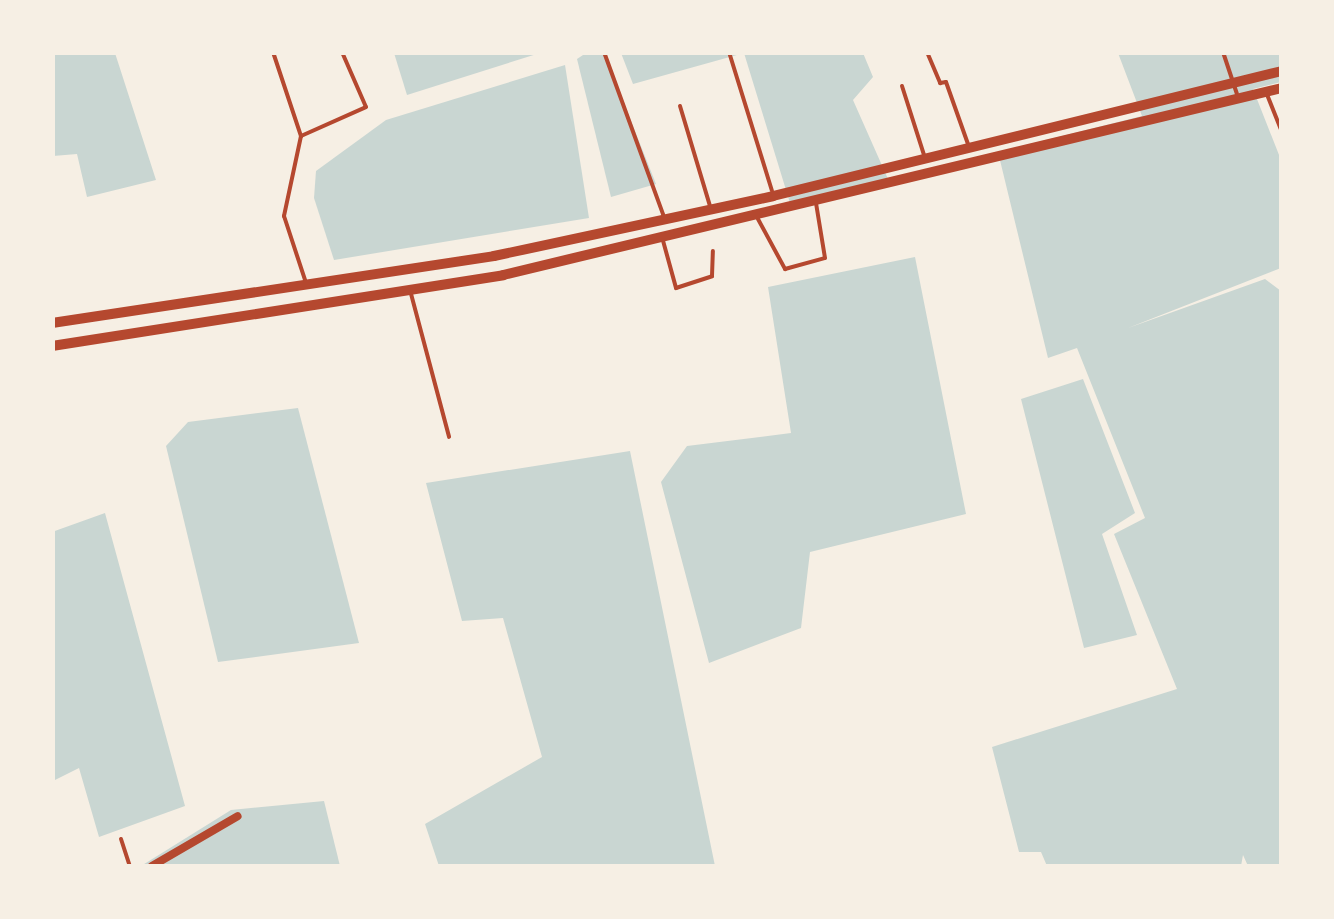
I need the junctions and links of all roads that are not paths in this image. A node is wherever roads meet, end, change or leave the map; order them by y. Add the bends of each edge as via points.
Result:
1 (273, 52) edge
2 (342, 52) edge
3 (604, 52) edge
4 (729, 52) edge
5 (927, 52) edge
6 (1223, 52) edge
7 (1282, 71) edge
8 (1233, 83) junction
9 (902, 86) dead end
10 (1282, 88) edge
11 (1266, 92) junction
12 (1239, 98) junction
13 (680, 106) dead end
14 (1282, 132) edge
15 (301, 136) junction
16 (969, 148) junction
17 (926, 158) junction
18 (774, 196) junction
19 (815, 200) junction
20 (712, 210) junction
21 (756, 214) junction
22 (665, 221) junction
23 (662, 237) junction
24 (712, 252) dead end
25 (306, 284) junction
26 (410, 290) junction
27 (52, 323) edge
28 (52, 346) edge
29 (448, 437) dead end
30 (238, 816) dead end
31 (121, 838) dead end
32 (130, 866) edge
33 (152, 866) edge

1 - 15 lane
2 - 15 lane via 366,106
3 - 22 lane
4 - 18 lane
5 - 16 lane via 940,82 946,82
6 - 8 lane
7 - 8 street
8 - 12 lane
8 - 16 street
9 - 17 lane
10 - 11 street
11 - 12 street
11 - 14 lane
12 - 19 street
13 - 20 lane
15 - 25 lane via 284,216
16 - 17 street
17 - 18 street
18 - 20 street
19 - 21 street
19 - 21 lane via 825,258 785,269
20 - 22 street
21 - 23 street
22 - 25 street
23 - 24 lane via 676,288 712,276
23 - 26 street
25 - 27 street
26 - 28 street
26 - 29 lane
30 - 33 street
31 - 32 lane

